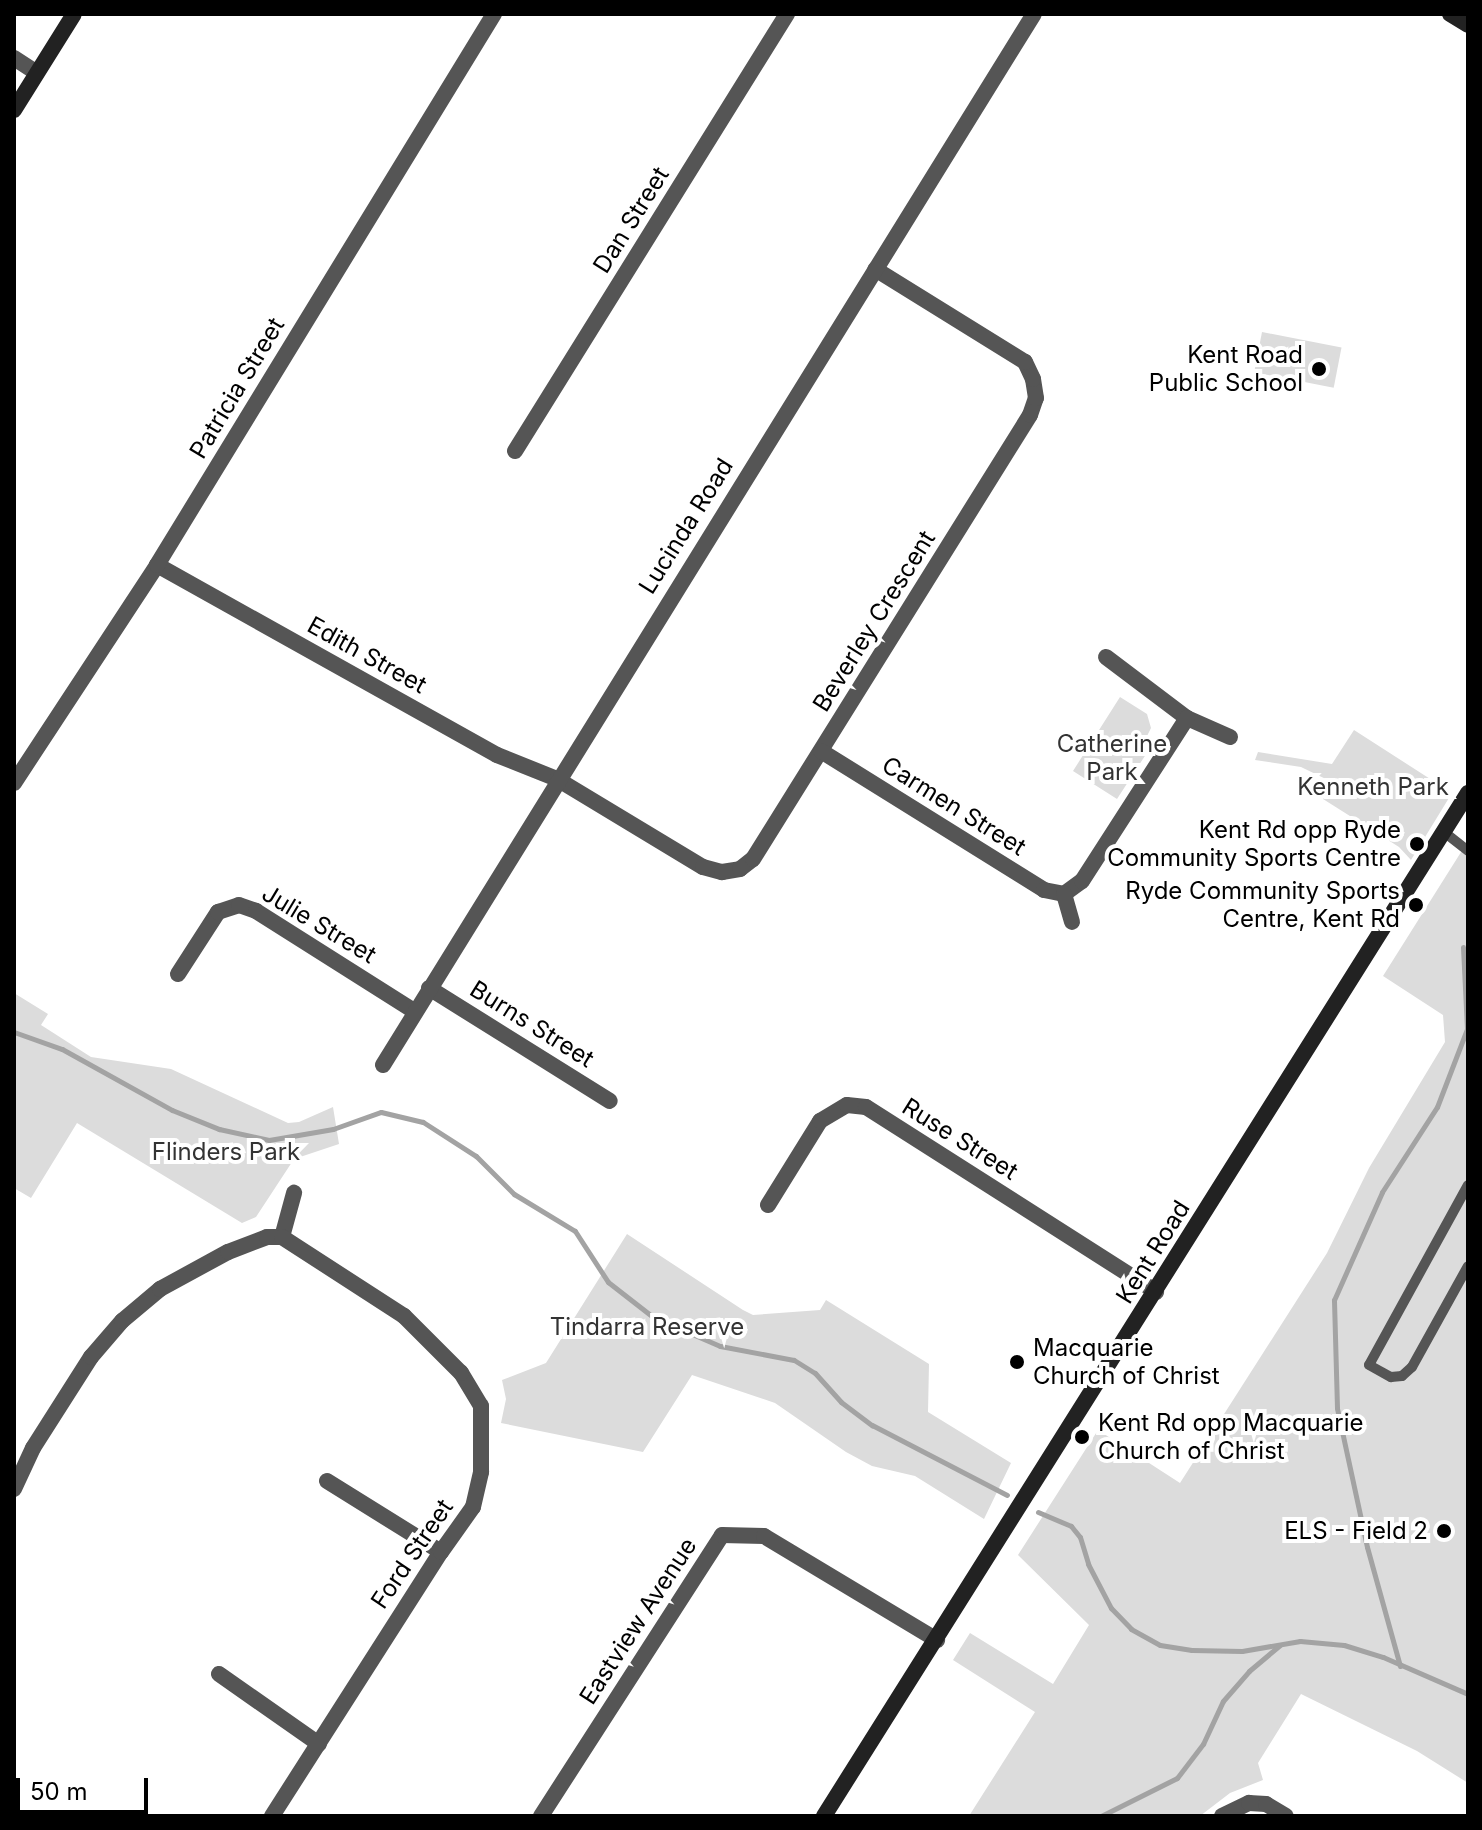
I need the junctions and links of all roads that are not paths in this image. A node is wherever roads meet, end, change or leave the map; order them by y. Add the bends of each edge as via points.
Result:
1 (74, 14) edge
2 (494, 14) edge
3 (787, 14) edge
4 (1034, 14) edge
5 (1450, 14) edge
6 (1468, 25) edge
7 (14, 58) edge
8 (37, 73) junction
9 (14, 110) edge
10 (875, 269) junction
11 (515, 451) dead end
12 (157, 565) junction
13 (1106, 657) dead end
14 (1187, 718) junction
15 (1230, 737) dead end
16 (821, 751) junction
17 (557, 779) junction
18 (14, 783) edge
19 (1468, 793) edge
20 (1444, 832) junction
21 (1468, 851) edge
22 (1064, 894) junction
23 (1072, 922) dead end
24 (178, 974) dead end
25 (429, 988) junction
26 (414, 1011) junction
27 (383, 1065) dead end
28 (610, 1101) dead end
29 (1468, 1185) edge
30 (294, 1193) dead end
31 (768, 1205) dead end
32 (282, 1237) junction
33 (1468, 1266) edge
34 (1156, 1292) junction
35 (327, 1481) dead end
36 (14, 1489) edge
37 (441, 1552) junction
38 (937, 1640) junction
39 (219, 1674) dead end
40 (319, 1744) junction
41 (1228, 1812) edge
42 (272, 1816) edge
43 (541, 1816) edge
44 (824, 1816) edge
45 (1286, 1816) edge

1 - 8 street
2 - 12 street, Patricia Street
3 - 11 street, Dan Street
4 - 10 street, Lucinda Road
5 - 6 street
7 - 8 street
8 - 9 street
10 - 16 street, Beverley Crescent via 1025,362 1036,398
10 - 17 street, Lucinda Road
12 - 17 street, Edith Street via 497,755
12 - 18 street, Patricia Street
13 - 14 street
14 - 15 street
14 - 22 street via 1082,881
16 - 17 street, Beverley Crescent via 753,859 740,869 722,872 703,867
16 - 22 street, Carmen Street via 1044,890
17 - 25 street, Lucinda Road
19 - 20 street, Kent Road
20 - 21 lane
20 - 34 street, Kent Road
22 - 23 street
24 - 26 street, Julie Street via 218,912 239,905
25 - 26 street, Lucinda Road
25 - 28 street, Burns Street
26 - 27 street, Lucinda Road
29 - 33 lane via 1369,1365 1391,1377 1412,1367
30 - 32 street
31 - 34 street, Ruse Street via 820,1121 847,1105 866,1107
32 - 36 street via 267,1237 228,1252 160,1289 122,1321 82,1370
32 - 37 street, Ford Street via 404,1316 473,1389 481,1406 481,1472 473,1507
34 - 38 street, Kent Road
35 - 37 street
37 - 40 street, Ford Street
38 - 43 street, Eastview Avenue via 764,1536 722,1535
38 - 44 street, Kent Road
39 - 40 street
40 - 42 street, Ford Street
41 - 45 street via 1249,1803 1266,1804

